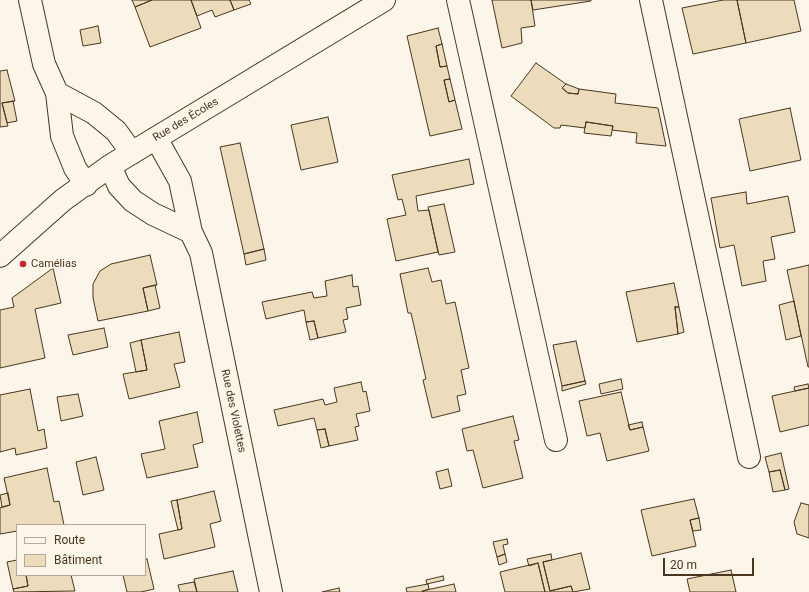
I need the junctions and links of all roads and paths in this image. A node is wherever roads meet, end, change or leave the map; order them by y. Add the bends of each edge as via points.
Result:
1 (30, 0) edge
2 (384, 0) edge
3 (458, 0) edge
4 (652, 0) edge
5 (57, 93) junction
6 (156, 138) junction
7 (132, 153) junction
8 (110, 166) junction
9 (86, 185) junction
10 (191, 232) junction
11 (0, 256) edge
12 (556, 440) dead end
13 (749, 456) dead end
14 (271, 592) edge

1 - 5 street via 44,64
2 - 6 street, Rue des Écoles
3 - 12 street
4 - 13 street
5 - 7 street via 94,113 116,131
5 - 9 street via 62,136 75,168
6 - 7 street, Rue des Écoles
6 - 10 street, Rue des Violettes via 180,181
7 - 8 street, Rue des Écoles
8 - 9 street, Rue des Écoles
8 - 10 street via 119,186 133,201 153,214
9 - 11 street, Rue des Écoles via 63,200
10 - 14 street, Rue des Violettes via 201,253

